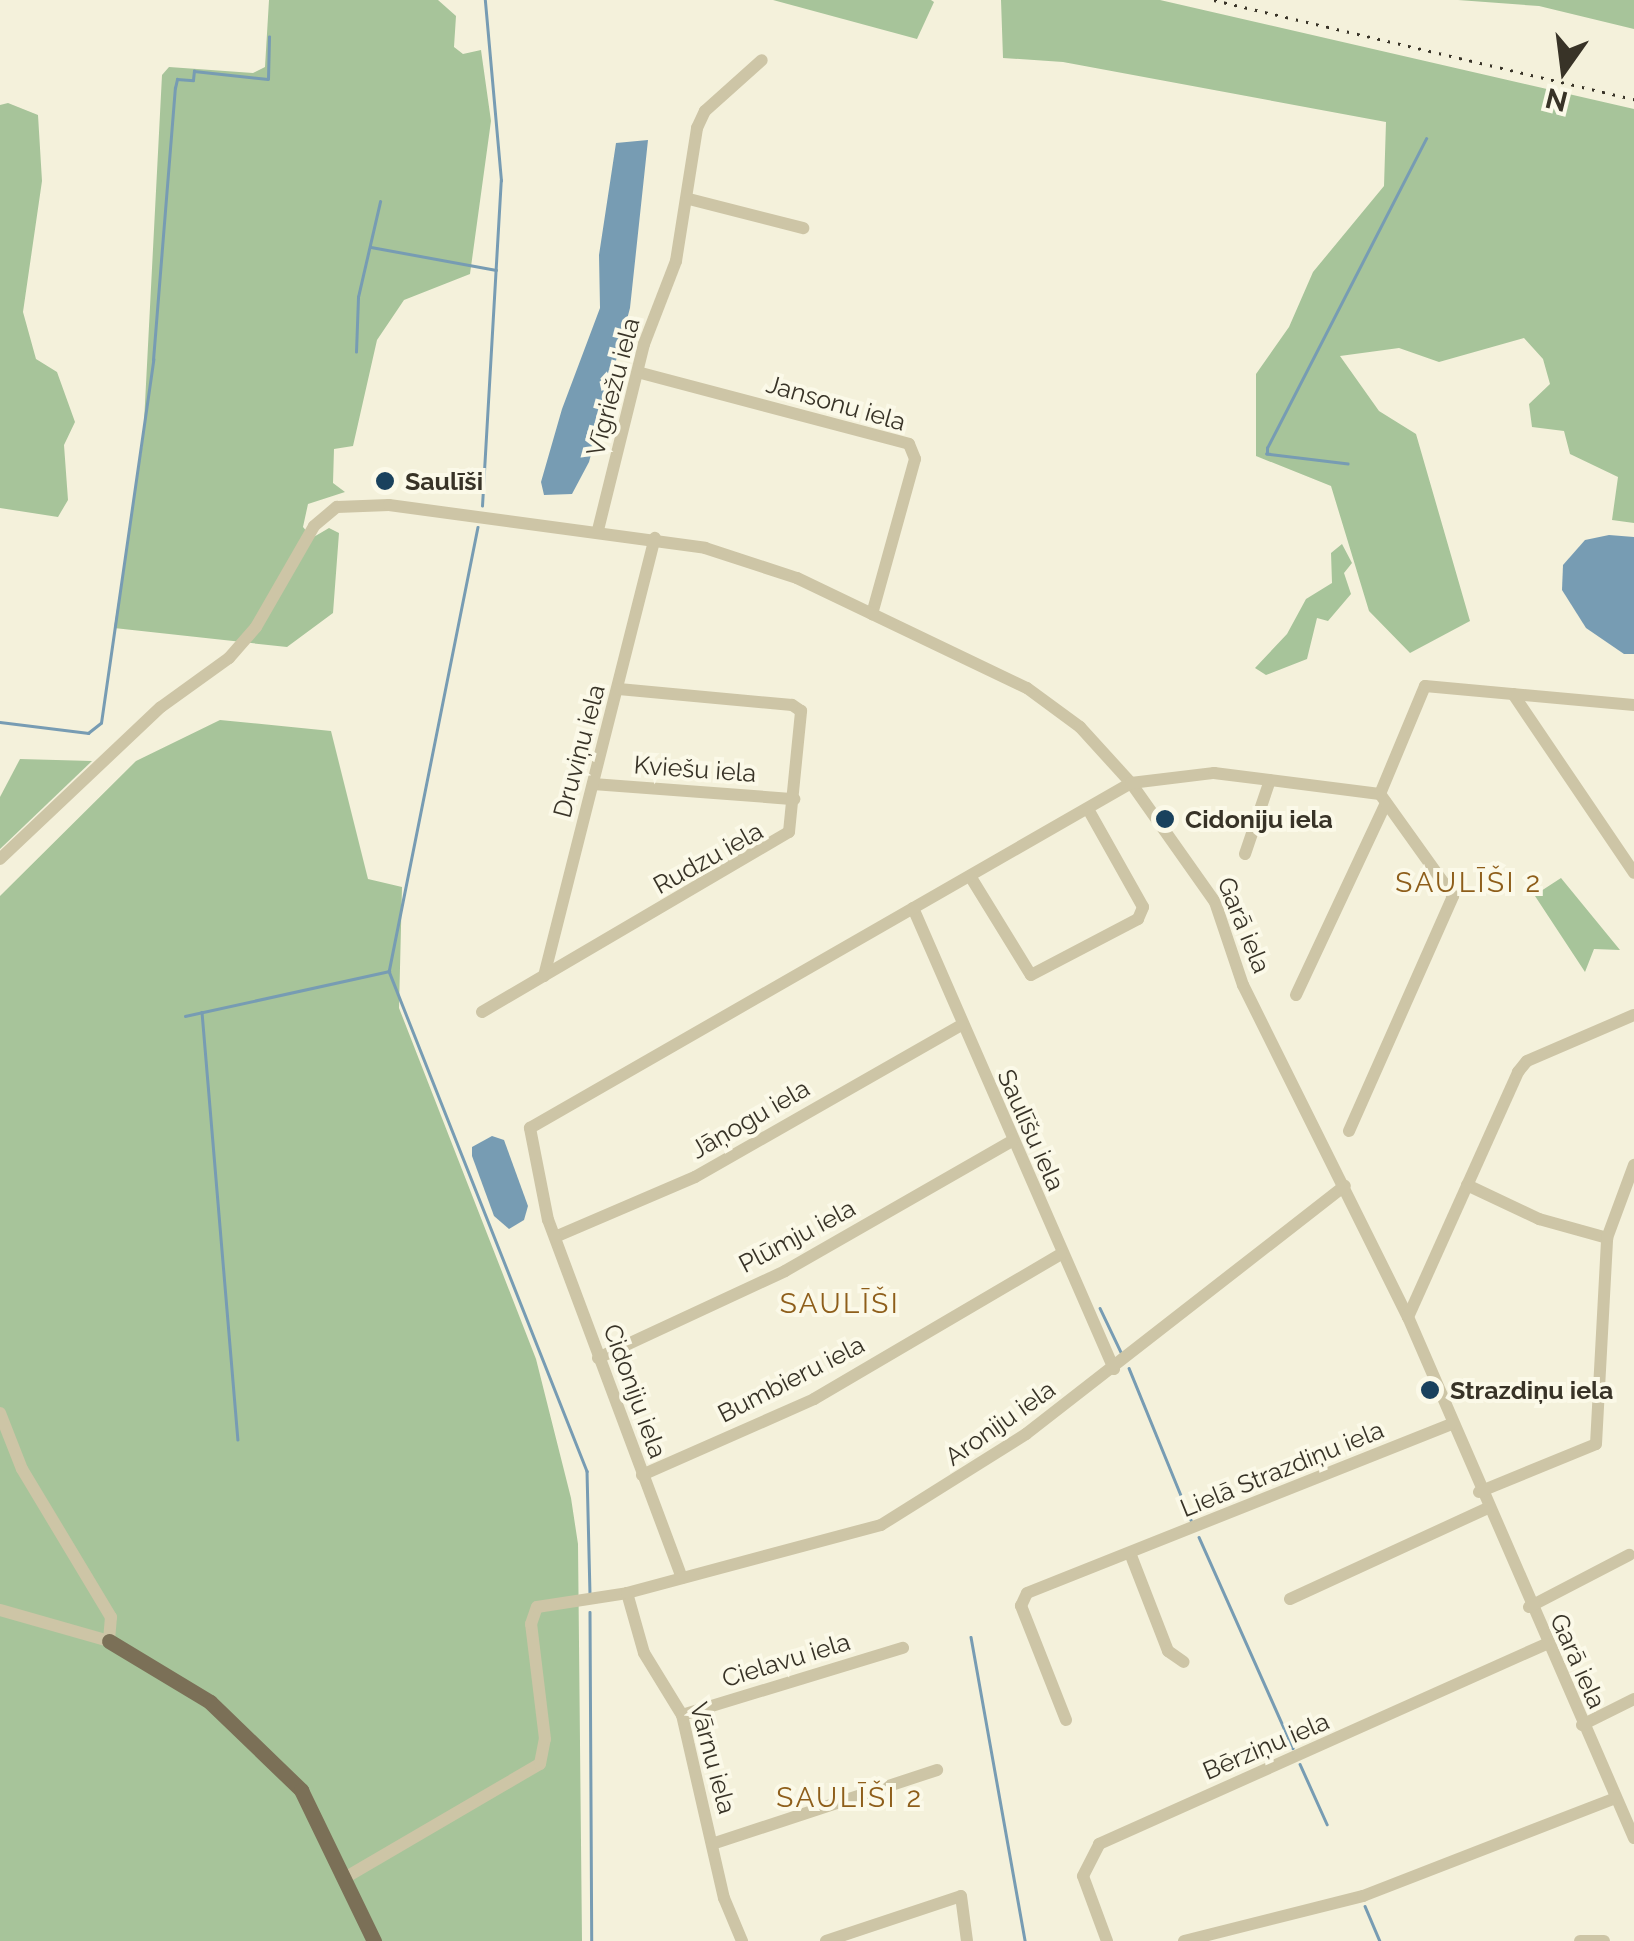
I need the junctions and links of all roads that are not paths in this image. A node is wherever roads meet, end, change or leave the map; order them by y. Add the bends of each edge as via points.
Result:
1 (762, 60) dead end
2 (689, 199) junction
3 (803, 228) dead end
4 (641, 372) junction
5 (598, 530) junction
6 (655, 538) junction
7 (872, 614) junction
8 (618, 689) junction
9 (1513, 694) junction
10 (1634, 705) edge
11 (1270, 780) junction
12 (1131, 782) junction
13 (593, 784) junction
14 (1383, 798) junction
15 (794, 799) junction
16 (1088, 809) junction
17 (1244, 854) dead end
18 (0, 859) edge
19 (1634, 873) edge
20 (970, 876) junction
21 (913, 908) junction
22 (544, 976) junction
23 (1296, 995) dead end
24 (482, 1012) dead end
25 (1634, 1015) edge
26 (961, 1026) junction
27 (1350, 1131) dead end
28 (1012, 1142) junction
29 (1634, 1165) edge
30 (1467, 1185) junction
31 (1345, 1186) junction
32 (555, 1237) junction
33 (1606, 1238) junction
34 (1060, 1254) junction
35 (1408, 1317) junction
36 (598, 1358) junction
37 (1114, 1368) junction
38 (0, 1412) edge
39 (1451, 1424) junction
40 (642, 1475) junction
41 (1479, 1492) junction
42 (1486, 1509) junction
43 (1130, 1553) junction
44 (1629, 1555) dead end
45 (682, 1578) junction
46 (627, 1592) junction
47 (1290, 1600) dead end
48 (1529, 1606) junction
49 (0, 1610) edge
50 (109, 1641) junction
51 (1546, 1644) junction
52 (903, 1648) dead end
53 (1184, 1662) dead end
54 (1634, 1699) edge
55 (682, 1715) junction
56 (1066, 1720) dead end
57 (1582, 1724) junction
58 (937, 1770) dead end
59 (1616, 1798) junction
60 (1629, 1813) edge
61 (1634, 1838) edge
62 (712, 1844) junction
63 (348, 1876) junction
64 (374, 1941) edge
65 (742, 1941) edge
66 (826, 1941) edge
67 (967, 1941) edge
68 (1107, 1941) edge
69 (1184, 1941) edge
70 (1580, 1941) edge
71 (1604, 1941) edge

1 - 2 street, Vīgriežu iela via 705,111
2 - 3 street
2 - 4 street, Vīgriežu iela
4 - 5 street, Vīgriežu iela
4 - 7 street, Jansonu iela via 909,444 915,459
5 - 6 street, Garā iela
5 - 18 street, Garā iela via 364,503 328,512 229,658 161,707
6 - 7 street, Garā iela via 750,561
6 - 8 street, Druviņu iela
7 - 12 street, Garā iela via 1053,704
8 - 13 street, Druviņu iela
8 - 15 street, Rudzu iela via 792,704 805,726
9 - 10 street
9 - 14 street via 1425,686
9 - 19 street
11 - 12 street, Cidoniju iela via 1214,773
11 - 14 street, Cidoniju iela
11 - 17 street
12 - 16 street, Cidoniju iela
12 - 31 street, Garā iela via 1215,902 1244,985
13 - 15 street, Kviešu iela
13 - 22 street, Druviņu iela
14 - 23 street
14 - 27 street via 1453,896
15 - 22 street, Rudzu iela via 782,841
16 - 20 street, Cidoniju iela
16 - 20 street via 1143,907 1138,919 1031,975
20 - 21 street, Cidoniju iela
21 - 26 street, Saulīšu iela
21 - 32 street, Cidoniju iela via 530,1128
22 - 24 street, Rudzu iela
25 - 30 street via 1528,1060
26 - 28 street, Saulīšu iela
26 - 32 street, Jāņogu iela via 695,1176
28 - 34 street, Saulīšu iela
28 - 36 street, Plūmju iela via 785,1271
29 - 33 street
30 - 33 street via 1539,1220
30 - 35 street
31 - 35 street, Garā iela
31 - 37 street, Aroniju iela
32 - 36 street, Cidoniju iela
33 - 41 street via 1596,1444
34 - 37 street, Saulīšu iela
34 - 40 street, Bumbieru iela via 814,1398
35 - 39 street, Garā iela
36 - 40 street, Cidoniju iela
37 - 45 street, Aroniju iela via 1012,1444 881,1525
38 - 50 street via 22,1469 112,1616
39 - 41 street, Garā iela
39 - 43 street, Lielā Strazdiņu iela
40 - 45 street, Cidoniju iela
41 - 42 street, Garā iela
42 - 47 street
42 - 48 street, Garā iela
43 - 53 street via 1168,1652
43 - 56 street, Lielā Strazdiņu iela via 1021,1598
44 - 48 street
45 - 46 street, Aroniju iela
46 - 55 street, Vārnu iela via 644,1652
46 - 63 street, Aroniju iela via 532,1613 545,1753 529,1776
48 - 51 street, Garā iela
49 - 50 street
50 - 63 main road via 179,1679 235,1723 302,1790
51 - 57 street, Garā iela
51 - 68 street, Bērziņu iela via 1100,1844 1083,1876
52 - 55 street, Cielavu iela
54 - 57 street
55 - 62 street, Vārnu iela
57 - 59 street, Garā iela
58 - 62 street
59 - 60 street, Garā iela
59 - 69 street via 1363,1896
60 - 61 street, Garā iela
62 - 65 street, Vārnu iela
63 - 64 main road
66 - 67 street via 961,1896
70 - 71 street

